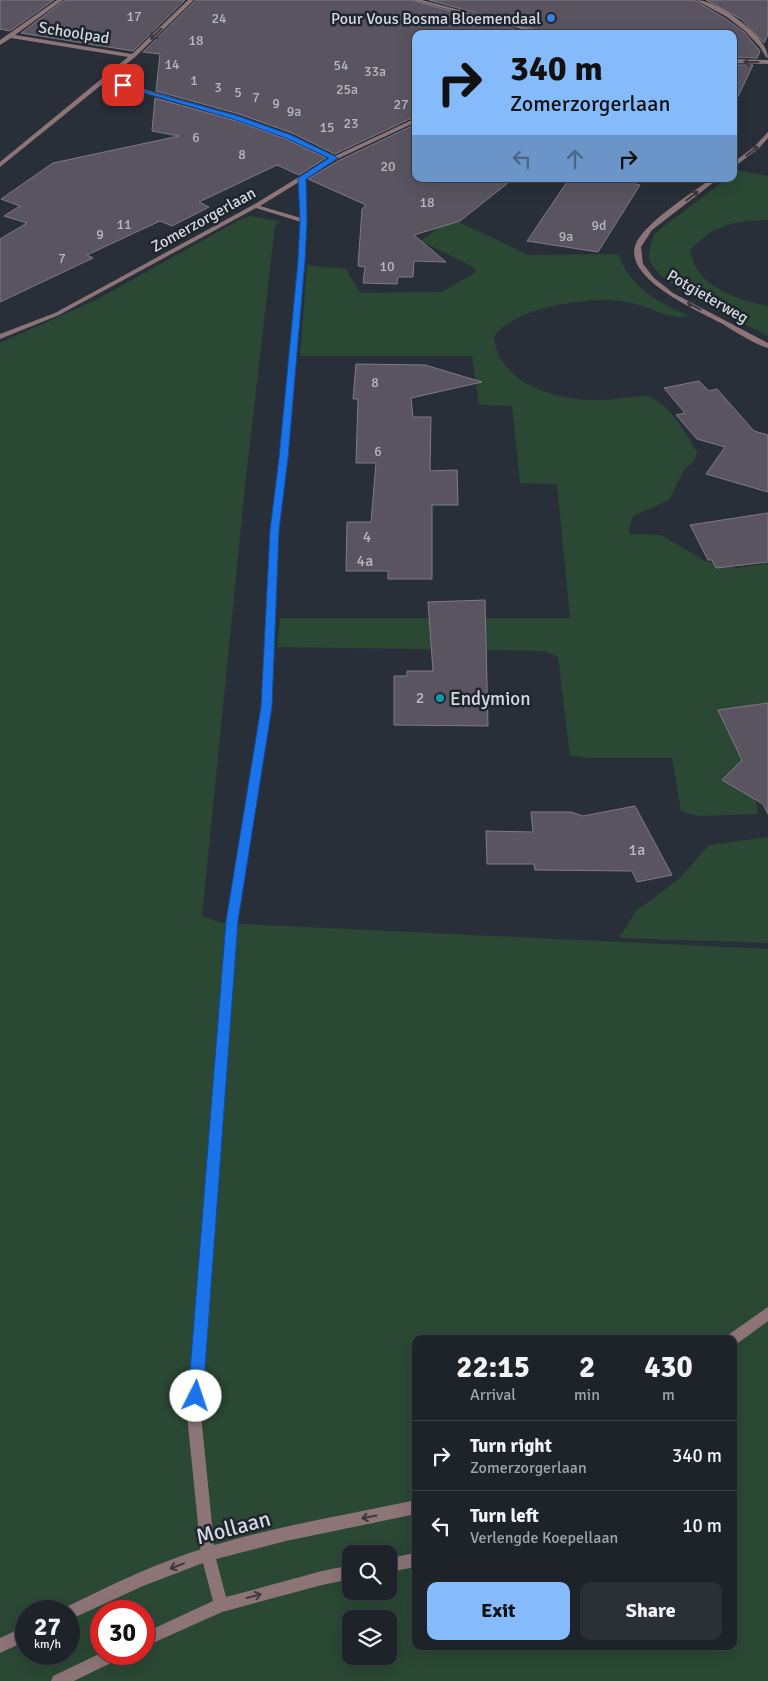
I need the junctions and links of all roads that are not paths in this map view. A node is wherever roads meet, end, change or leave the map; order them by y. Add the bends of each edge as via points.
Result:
1 (60, 0) edge
2 (191, 0) edge
3 (416, 0) edge
4 (699, 0) edge
5 (532, 30) edge
6 (11, 36) junction
7 (0, 43) edge
8 (133, 56) junction
9 (768, 56) edge
10 (737, 61) edge
11 (768, 62) edge
12 (105, 80) junction
13 (412, 122) edge
14 (768, 134) edge
15 (335, 158) junction
16 (737, 163) edge
17 (0, 165) edge
18 (302, 178) junction
19 (711, 182) edge
20 (255, 206) junction
21 (304, 221) junction
22 (0, 337) edge
23 (768, 346) edge
24 (768, 1313) edge
25 (737, 1336) edge
26 (412, 1508) edge
27 (208, 1554) junction
28 (412, 1561) edge
29 (397, 1564) edge
30 (342, 1574) edge
31 (221, 1605) junction
32 (80, 1608) edge
33 (155, 1635) edge
34 (15, 1639) edge
35 (0, 1646) edge
36 (91, 1665) edge
37 (58, 1681) edge

1 - 6 street
2 -> 8 street
3 - 5 street
4 - 9 street via 724,12 763,46
6 - 7 street
6 - 8 street, Schoolpad
8 - 12 street
11 -> 10 street
12 - 15 street via 236,117 289,136
12 - 17 street
13 - 15 street, Zomerzorgerlaan
16 -> 14 street
15 - 18 street, Zomerzorgerlaan
18 - 20 street, Zomerzorgerlaan
18 - 21 street
23 -> 19 street, Potgieterweg via 671,294 640,264 638,247 649,228
20 - 21 street
20 - 22 street, Zomerzorgerlaan via 57,314
21 - 27 street via 275,530 266,707 233,916 194,1415
24 - 25 street
26 -> 27 street, Mollaan
27 - 31 street
27 -> 32 street, Mollaan
28 - 29 street
31 -> 30 street
31 - 33 street
34 - 35 street
36 - 37 street

